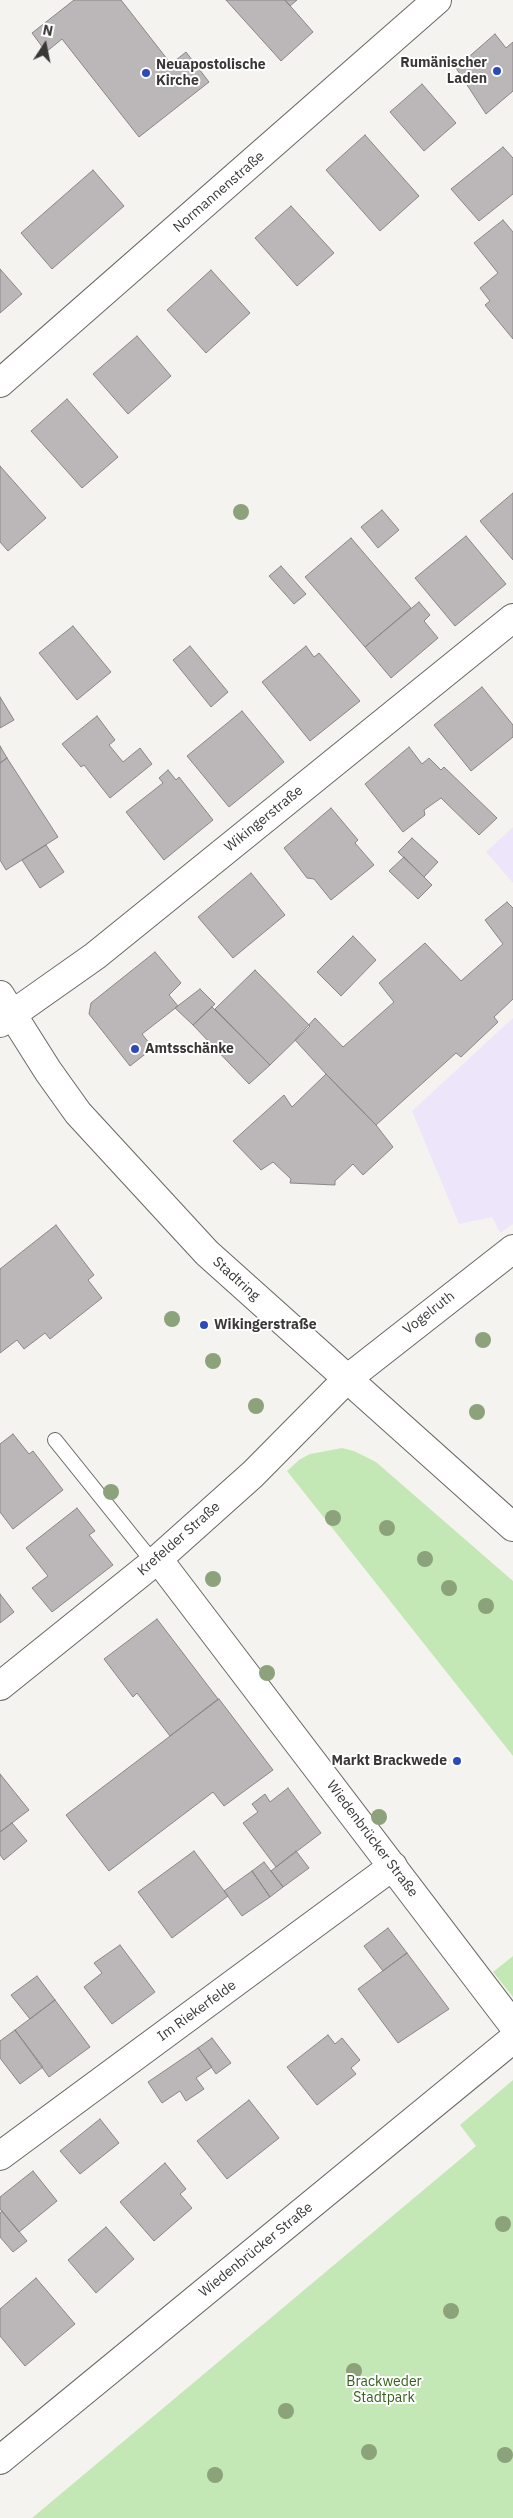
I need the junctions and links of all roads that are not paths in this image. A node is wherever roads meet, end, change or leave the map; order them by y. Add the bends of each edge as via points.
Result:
1 (437, 0) edge
2 (0, 383) edge
3 (513, 618) edge
4 (4, 1011) edge
5 (511, 1253) edge
6 (347, 1379) junction
7 (55, 1440) dead end
8 (513, 1527) edge
9 (156, 1560) junction
10 (0, 1686) edge
11 (394, 1866) junction
12 (513, 2025) edge
13 (513, 2039) edge
14 (0, 2156) edge
15 (0, 2460) edge

1 - 2 street, Normannenstraße
3 - 4 street, Wikingerstraße via 95,956
4 - 6 street, Stadtring via 78,1113 207,1254
5 - 6 street, Vogelruth
6 - 8 street, Stadtring
6 - 9 street, Krefelder Straße via 253,1474
7 - 9 lane
9 - 10 street, Krefelder Straße
9 - 11 street, Wiedenbrücker Straße
11 - 12 street, Wiedenbrücker Straße
11 - 14 street, Im Riekerfelde
13 - 15 street, Wiedenbrücker Straße

